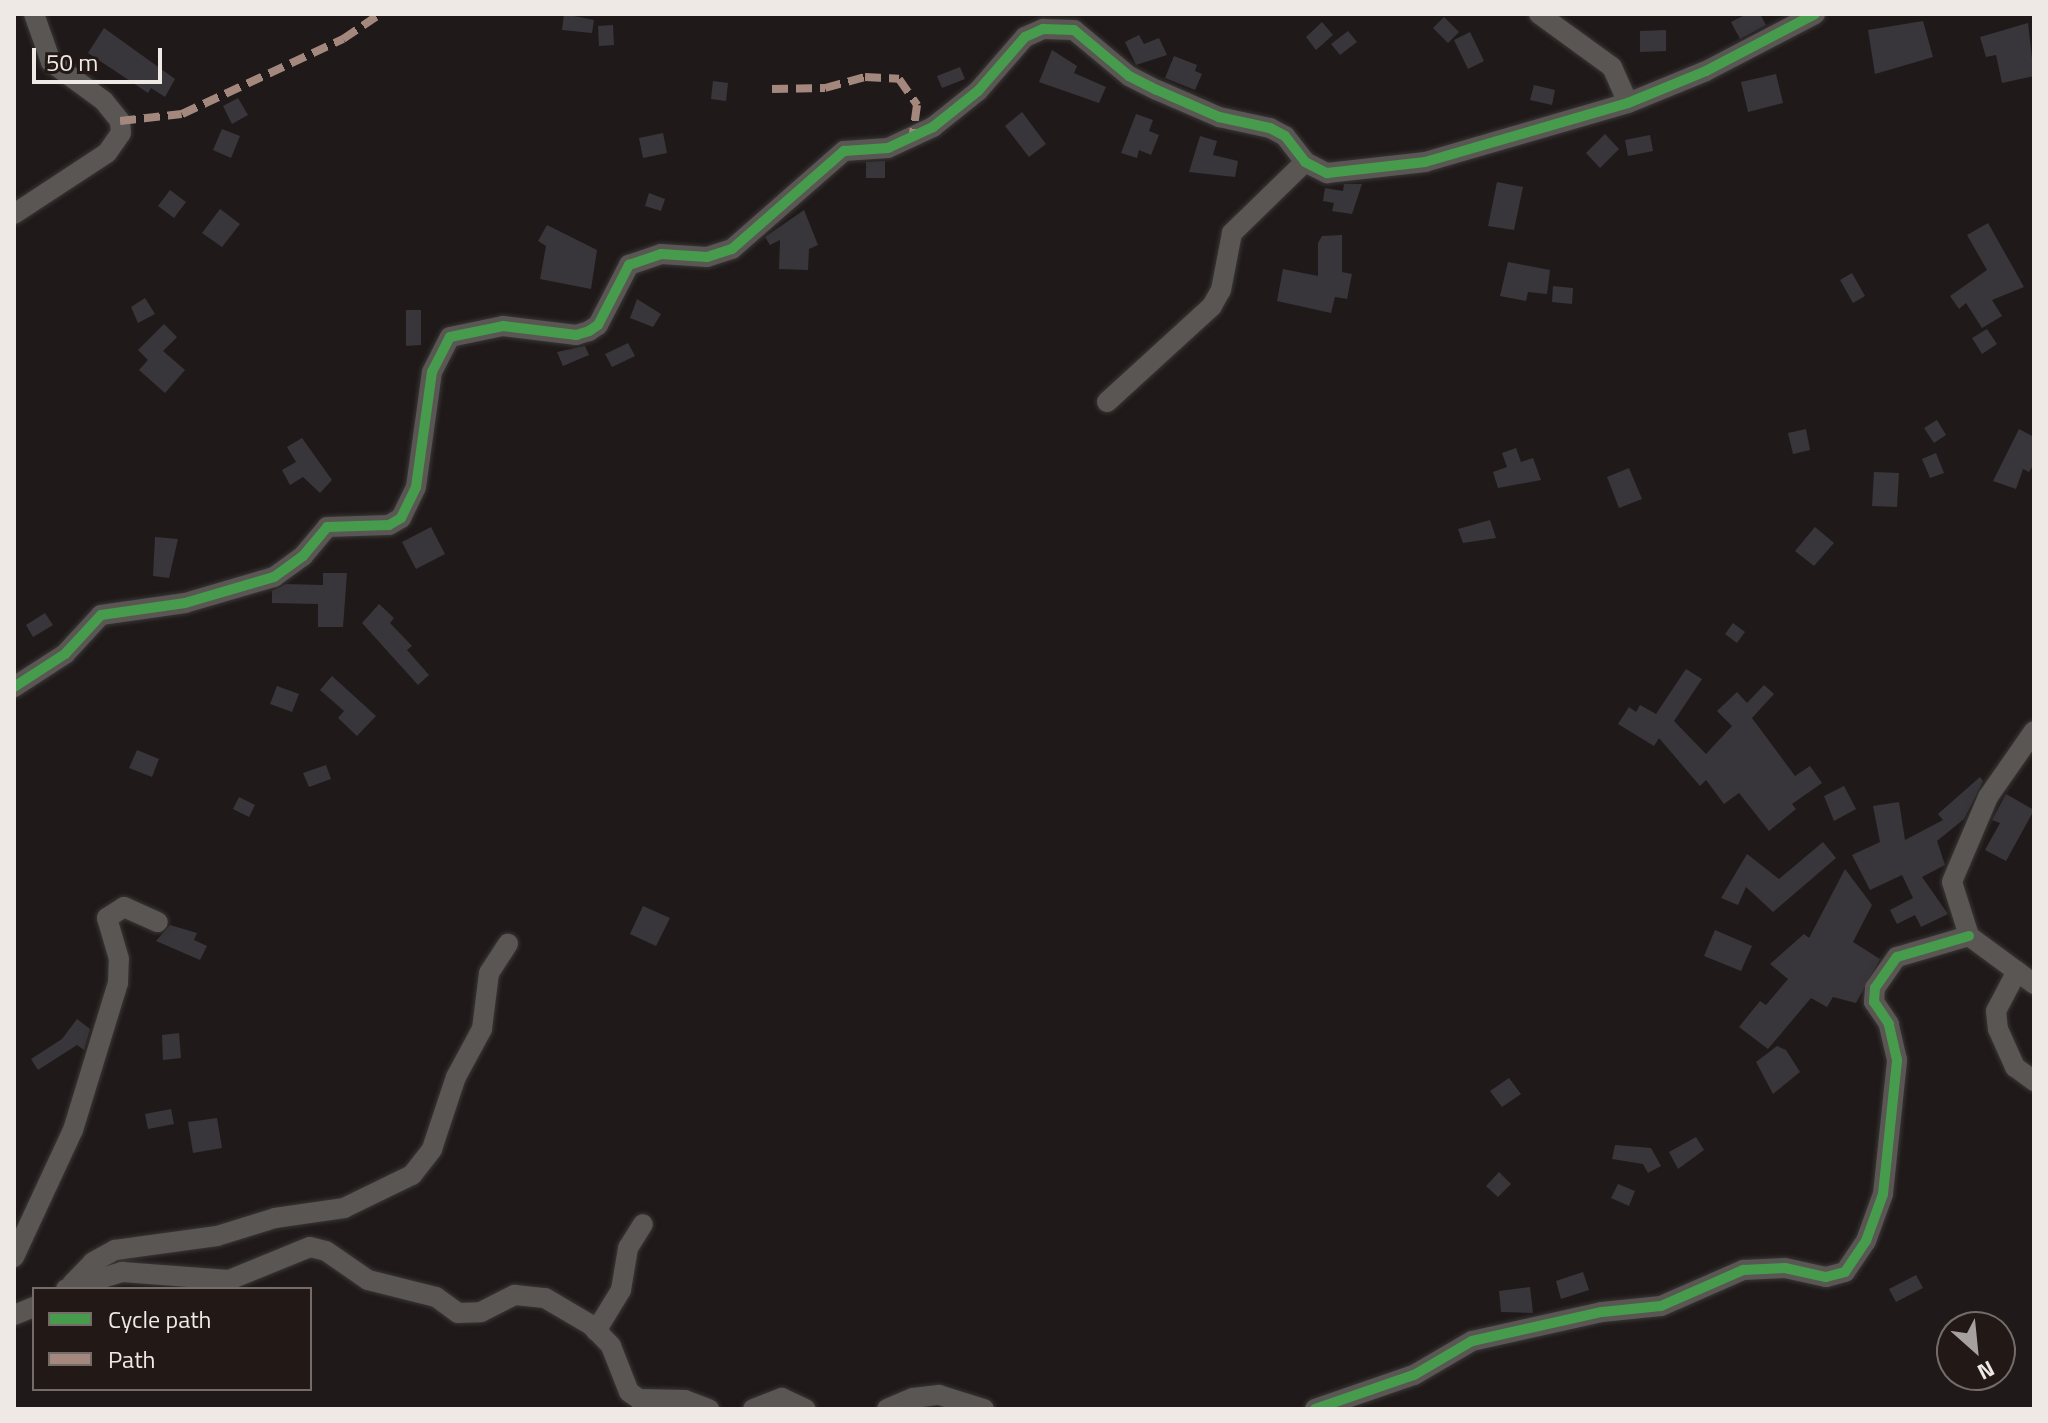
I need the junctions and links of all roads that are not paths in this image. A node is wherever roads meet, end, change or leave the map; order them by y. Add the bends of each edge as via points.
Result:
1 (34, 14) edge
2 (1539, 14) edge
3 (1815, 14) edge
4 (1628, 103) junction
5 (1305, 162) junction
6 (14, 214) edge
7 (1107, 402) dead end
8 (14, 687) edge
9 (2034, 731) edge
10 (158, 922) dead end
11 (1969, 936) junction
12 (508, 944) dead end
13 (2017, 971) junction
14 (2034, 984) edge
15 (2034, 1081) edge
16 (643, 1224) dead end
17 (14, 1257) edge
18 (68, 1287) edge
19 (73, 1287) edge
20 (596, 1331) junction
21 (709, 1409) edge
22 (753, 1409) edge
23 (806, 1409) edge
24 (887, 1409) edge
25 (984, 1409) edge
26 (1315, 1409) edge

1 - 6 street via 51,62 104,101 120,121 121,133 107,153
2 - 4 street via 1612,67
3 - 4 street via 1706,71
4 - 5 street via 1400,167 1327,173
5 - 7 street via 1232,233 1221,290 1212,306
5 - 8 street via 1285,136 1270,128 1219,117 1157,90 1129,76 1074,30 1043,29 1025,37 978,91 933,127 888,148 844,151 732,249 707,257 661,254 629,265 598,325 589,331 576,335 503,326 450,337 432,372 416,487 401,518 389,525 327,527 303,556 274,577 185,603 101,615 65,654
9 - 11 street via 1988,797 1952,882
10 - 17 street via 124,907 107,918 119,959 118,983 73,1130
11 - 13 street
11 - 26 street via 1897,957 1875,988 1874,1002 1889,1024 1897,1060 1883,1194 1866,1241 1845,1272 1826,1277 1785,1268 1743,1270 1661,1306 1602,1312 1472,1341 1414,1375
12 - 18 street via 489,973 482,1029 456,1077 432,1149 412,1175 344,1208 275,1218 217,1236 115,1250 93,1262
13 - 14 street
13 - 15 street via 1996,1011 1998,1029 2015,1067
16 - 20 street via 628,1248 621,1290
19 - 20 street via 122,1272 229,1280 310,1247 326,1251 368,1280 436,1297 458,1313 481,1312 515,1295 530,1294 560,1305
20 - 21 street via 611,1346 629,1392 639,1399 685,1400
22 - 23 street via 782,1398
24 - 25 street via 939,1395

